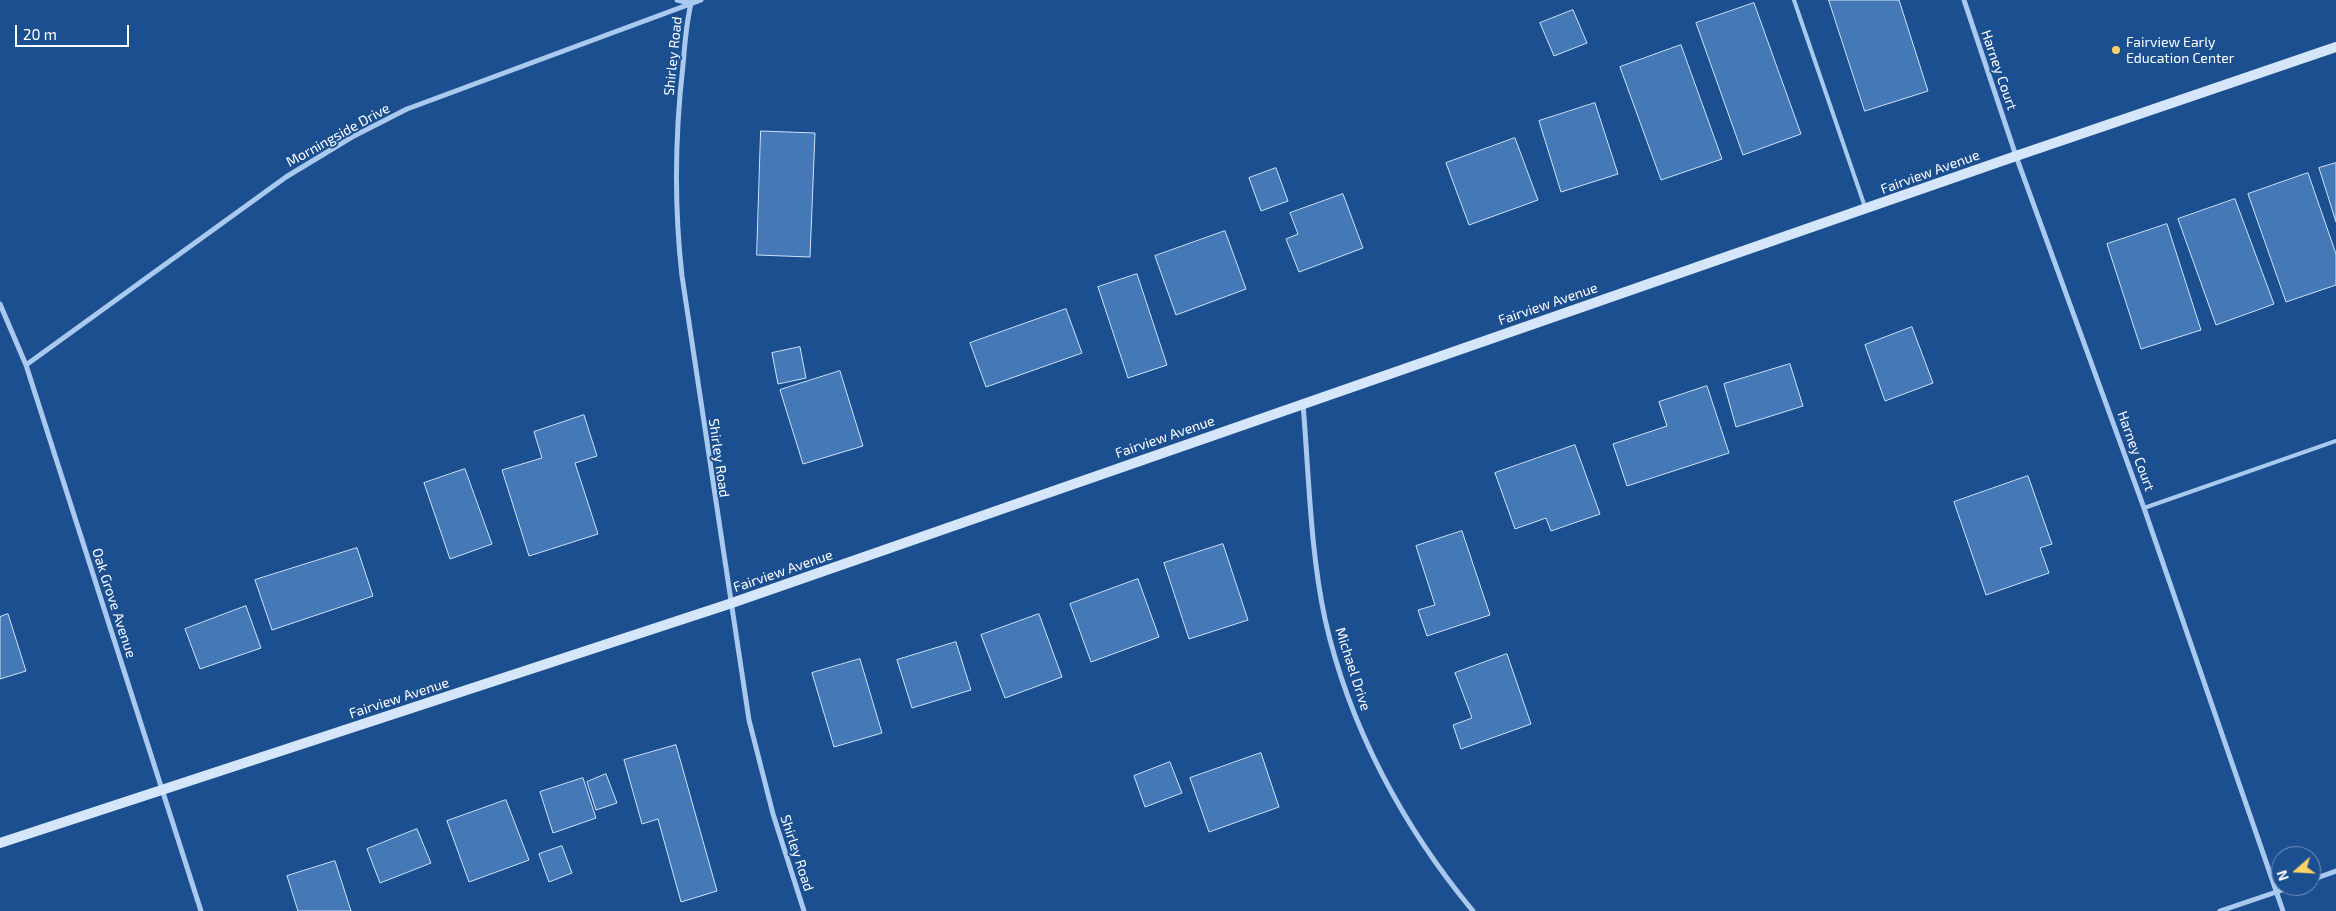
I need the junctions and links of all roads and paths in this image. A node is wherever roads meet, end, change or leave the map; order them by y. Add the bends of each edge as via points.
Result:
1 (677, 0) edge
2 (701, 0) edge
3 (1794, 0) edge
4 (1964, 0) edge
5 (691, 2) edge
6 (2336, 47) edge
7 (2016, 156) junction
8 (1865, 209) junction
9 (0, 304) edge
10 (26, 365) junction
11 (1303, 403) junction
12 (2336, 441) edge
13 (2144, 508) junction
14 (729, 604) junction
15 (162, 790) junction
16 (0, 843) edge
17 (2336, 872) edge
18 (2271, 877) edge
19 (2321, 877) edge
20 (2271, 894) edge
21 (2277, 896) edge
22 (201, 911) edge
23 (804, 911) edge
24 (1474, 911) edge
25 (2220, 911) edge
26 (2283, 911) edge

1 - 5 street
2 - 5 street, Morningside Drive
3 - 8 lane
4 - 7 street, Harney Court
5 - 10 street, Morningside Drive via 407,109 359,133 286,177
5 - 14 street, Shirley Road via 680,90 675,214 689,334
6 - 7 street, Fairview Avenue
7 - 8 street, Fairview Avenue
7 - 13 street, Harney Court
8 - 11 street, Fairview Avenue
9 - 10 street, Oak Grove Avenue
10 - 15 street, Oak Grove Avenue
11 - 14 street, Fairview Avenue
11 - 24 street, Michael Drive via 1320,594 1342,679 1390,789 1428,851
12 - 13 lane
13 - 18 street, Harney Court
14 - 15 street, Fairview Avenue
14 - 23 street, Shirley Road via 749,720 773,814
15 - 16 street, Fairview Avenue
15 - 22 street, Oak Grove Avenue
17 - 19 street
20 - 25 street
21 - 26 street, Harney Court

